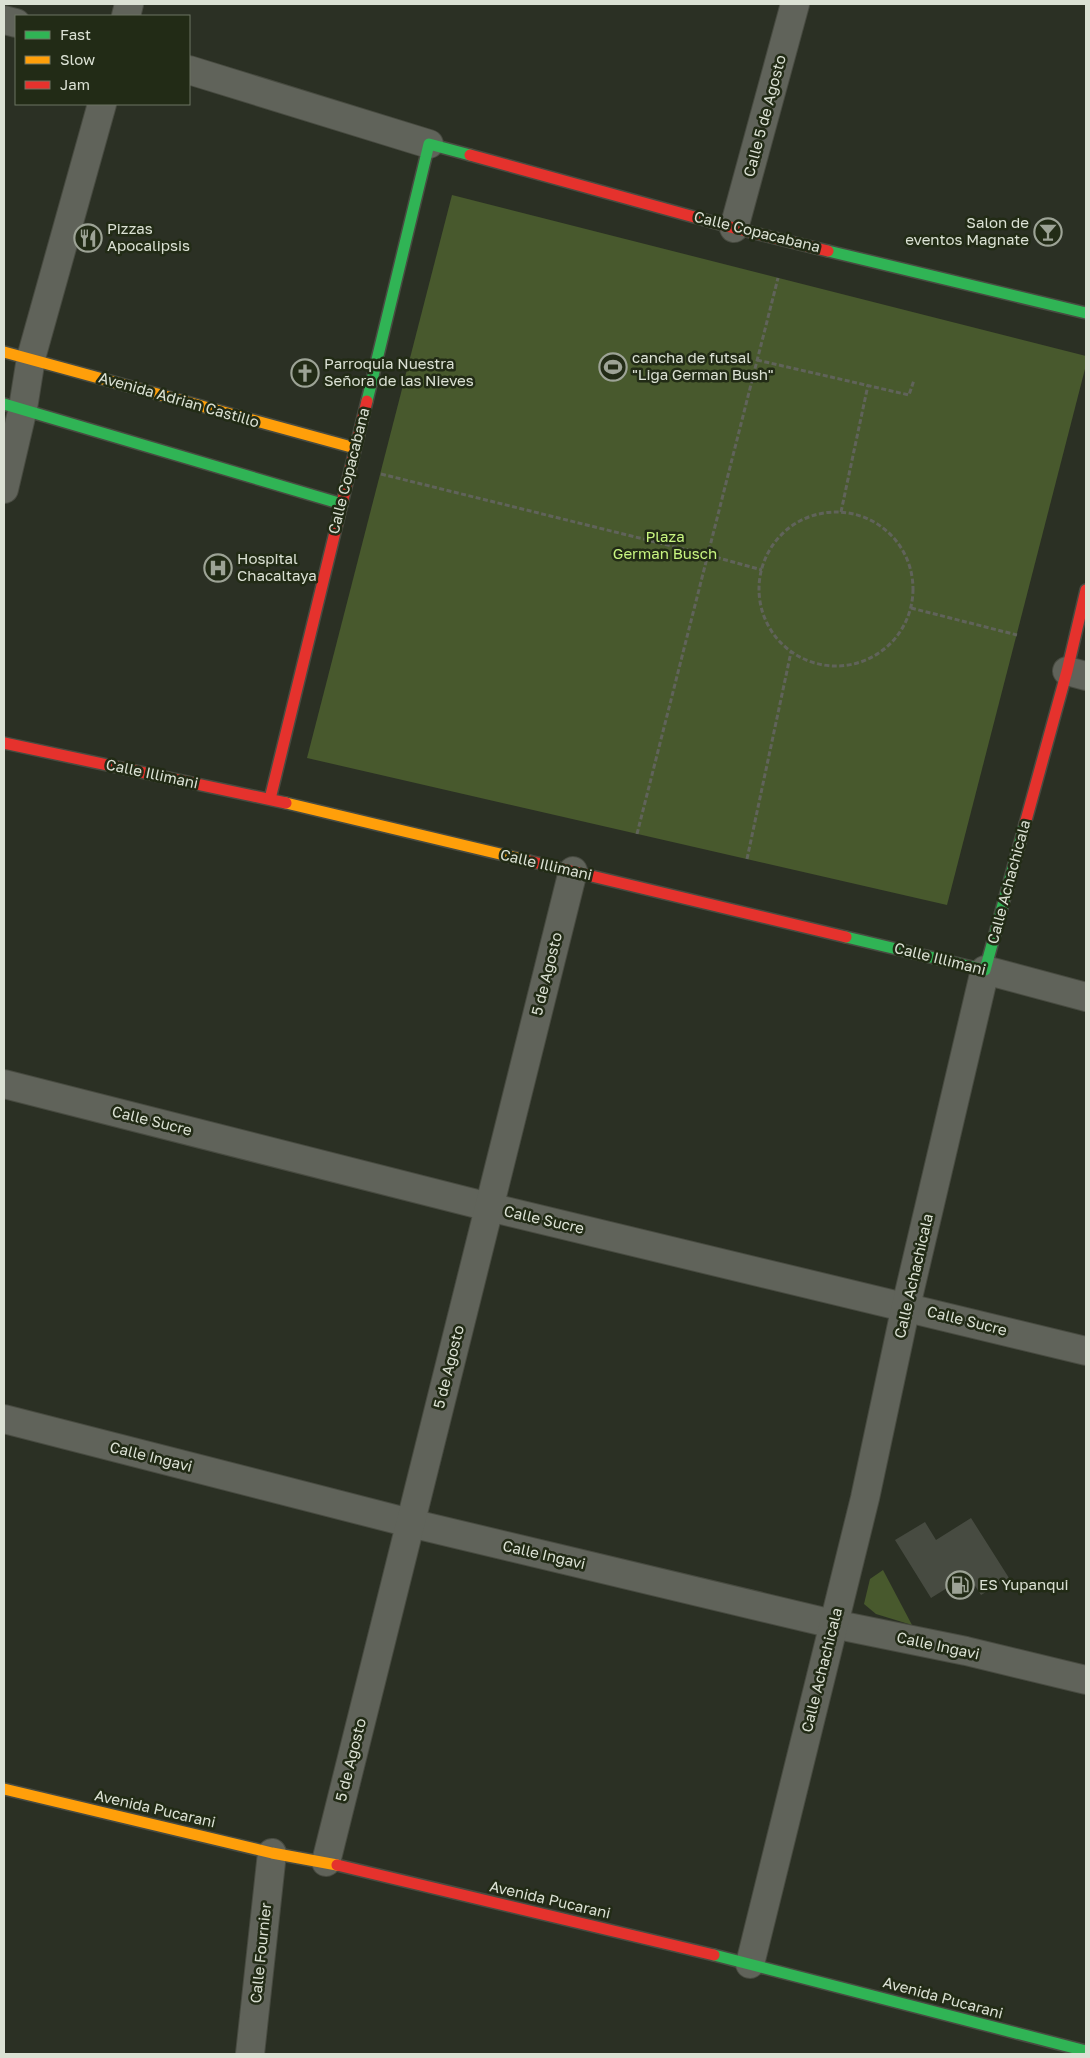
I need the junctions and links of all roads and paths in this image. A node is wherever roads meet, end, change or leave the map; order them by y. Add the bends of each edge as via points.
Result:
1 (795, 4) edge
2 (190, 70) edge
3 (102, 105) edge
4 (429, 144) junction
5 (734, 228) junction
6 (778, 278) dead end
7 (1086, 313) edge
8 (4, 352) edge
9 (30, 358) junction
10 (757, 360) junction
11 (914, 380) dead end
12 (868, 385) junction
13 (13, 406) edge
14 (355, 448) junction
15 (380, 474) dead end
16 (4, 489) edge
17 (342, 504) junction
18 (841, 512) junction
19 (708, 555) junction
20 (762, 570) junction
21 (1084, 606) edge
22 (911, 608) junction
23 (1016, 635) dead end
24 (791, 652) junction
25 (1077, 674) edge
26 (4, 743) edge
27 (270, 798) junction
28 (636, 834) dead end
29 (747, 859) dead end
30 (573, 871) junction
31 (985, 970) junction
32 (1086, 997) edge
33 (4, 1084) edge
34 (489, 1207) junction
35 (906, 1306) junction
36 (1086, 1351) edge
37 (4, 1419) edge
38 (410, 1523) junction
39 (833, 1624) junction
40 (1086, 1680) edge
41 (4, 1789) edge
42 (272, 1853) junction
43 (326, 1862) junction
44 (750, 1964) junction
45 (1086, 2051) edge
46 (250, 2054) edge

1 - 5 street, Calle 5 de Agosto
2 - 4 street, Calle Copacabana
3 - 9 street
4 - 5 street, Calle Copacabana
4 - 14 street, Calle Copacabana
5 - 7 street, Calle Copacabana
6 - 10 path
8 - 9 street, Avenida Adrian Castillo
9 - 13 street
9 - 14 street, Avenida Adrian Castillo
10 - 12 path
10 - 19 path
11 - 12 path via 909,395
12 - 18 path
13 - 16 street
13 - 17 street
14 - 17 street, Calle Copacabana
15 - 19 path
17 - 27 street, Calle Copacabana
18 - 20 path via 802,519 780,534 765,556
18 - 22 path via 877,523 895,539 908,560 914,583
19 - 20 path
19 - 28 path
20 - 24 path via 758,582 760,609 772,633
21 - 25 street, Calle Achachicala
22 - 23 path
22 - 24 path via 901,630 885,648 863,661 840,666 815,663
24 - 29 path
25 - 31 street, Calle Achachicala
26 - 27 street, Calle Illimani
27 - 30 street, Calle Illimani
30 - 31 street, Calle Illimani
30 - 34 street, 5 de Agosto
31 - 32 street, Calle Illimani
31 - 35 street, Calle Achachicala
33 - 34 street, Calle Sucre
34 - 35 street, Calle Sucre
34 - 38 street, 5 de Agosto
35 - 36 street, Calle Sucre
35 - 39 street, Calle Achachicala via 866,1498
37 - 38 street, Calle Ingavi
38 - 39 street, Calle Ingavi
38 - 43 street, 5 de Agosto
39 - 40 street, Calle Ingavi
39 - 44 street, Calle Achachicala
41 - 42 street, Avenida Pucarani
42 - 43 street, Avenida Pucarani
42 - 46 street, Calle Fournier
43 - 44 street, Avenida Pucarani
44 - 45 street, Avenida Pucarani

